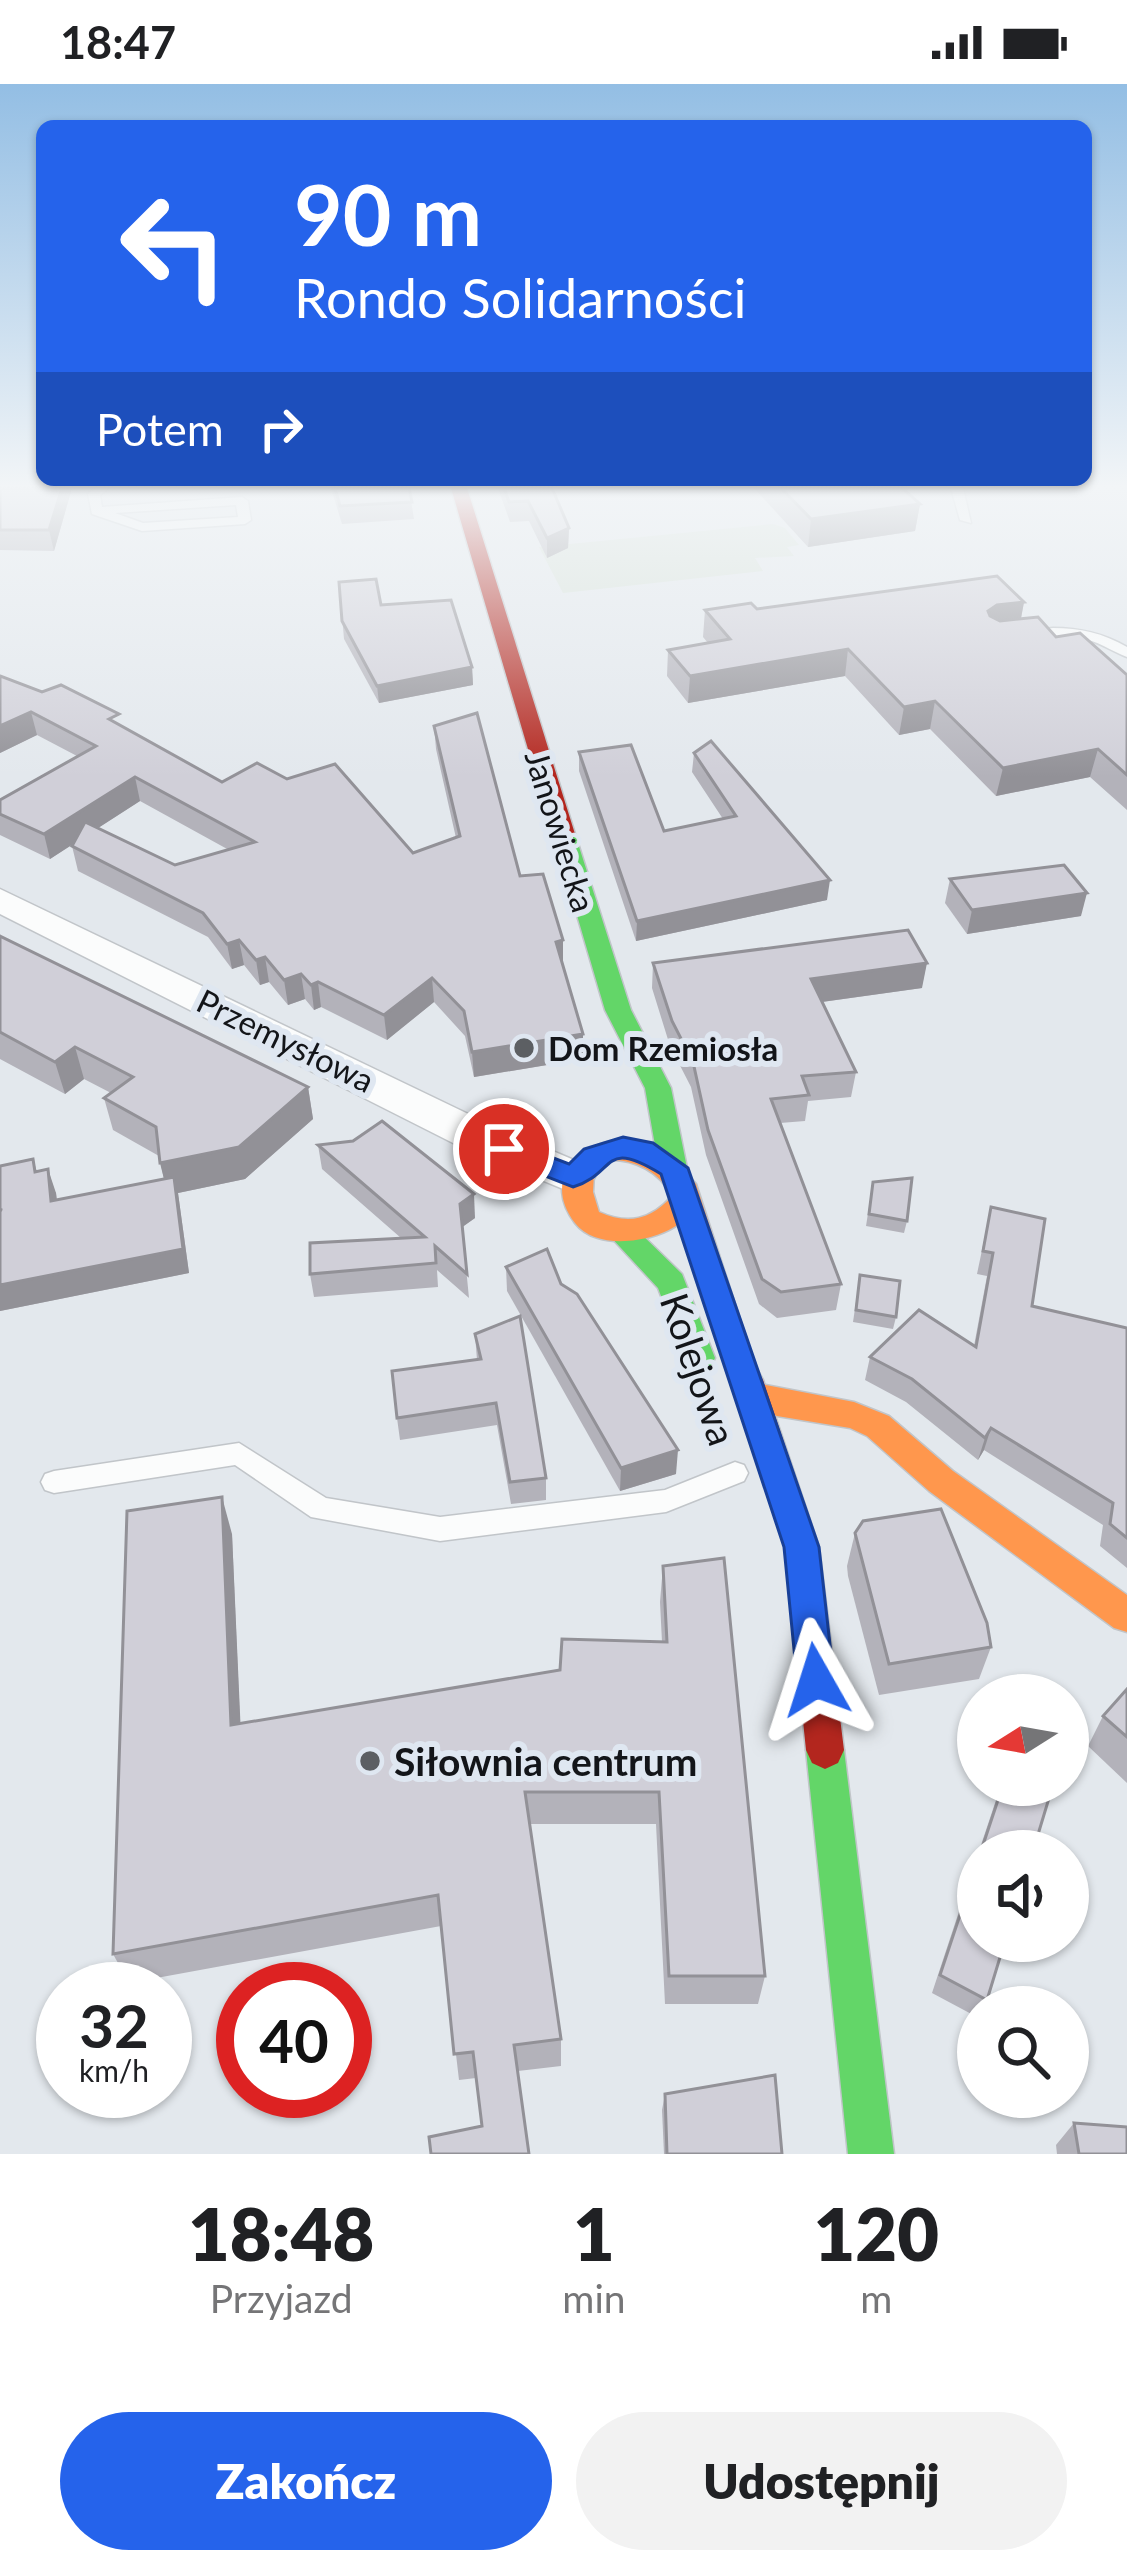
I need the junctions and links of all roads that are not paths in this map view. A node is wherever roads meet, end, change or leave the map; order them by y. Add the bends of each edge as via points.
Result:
1 (488, 585) edge
2 (1017, 636) edge
3 (1127, 653) edge
4 (0, 900) edge
5 (617, 1010) junction
6 (630, 1094) dead end
7 (674, 1168) junction
8 (573, 1177) junction
9 (685, 1200) junction
10 (622, 1234) junction
11 (710, 1392) dead end
12 (752, 1394) junction
13 (860, 1452) dead end
14 (783, 1459) junction
15 (735, 1473) joint
16 (941, 1481) junction
17 (54, 1482) dead end
18 (1125, 1616) edge
19 (782, 1617) dead end
20 (820, 1724) junction
21 (871, 2154) edge

1 - 5 street, Janowiecka
2 - 3 lane via 1082,631
4 - 8 street, Przemysłowa
5 - 6 street
5 - 7 street, Janowiecka via 658,1088
7 - 8 street via 624,1138
7 - 9 street
8 - 10 street via 586,1219
9 - 10 street via 659,1227
9 - 12 street, Kolejowa
10 - 11 street, Kolejowa via 671,1282
12 - 14 street, Kolejowa
12 - 16 street via 878,1426
13 - 16 street
14 - 15 street
14 - 20 street, Kolejowa via 802,1547
15 - 17 lane via 665,1501 440,1528 320,1509 239,1454
16 - 18 street
19 - 20 street, Kolejowa
20 - 21 street, Kolejowa

